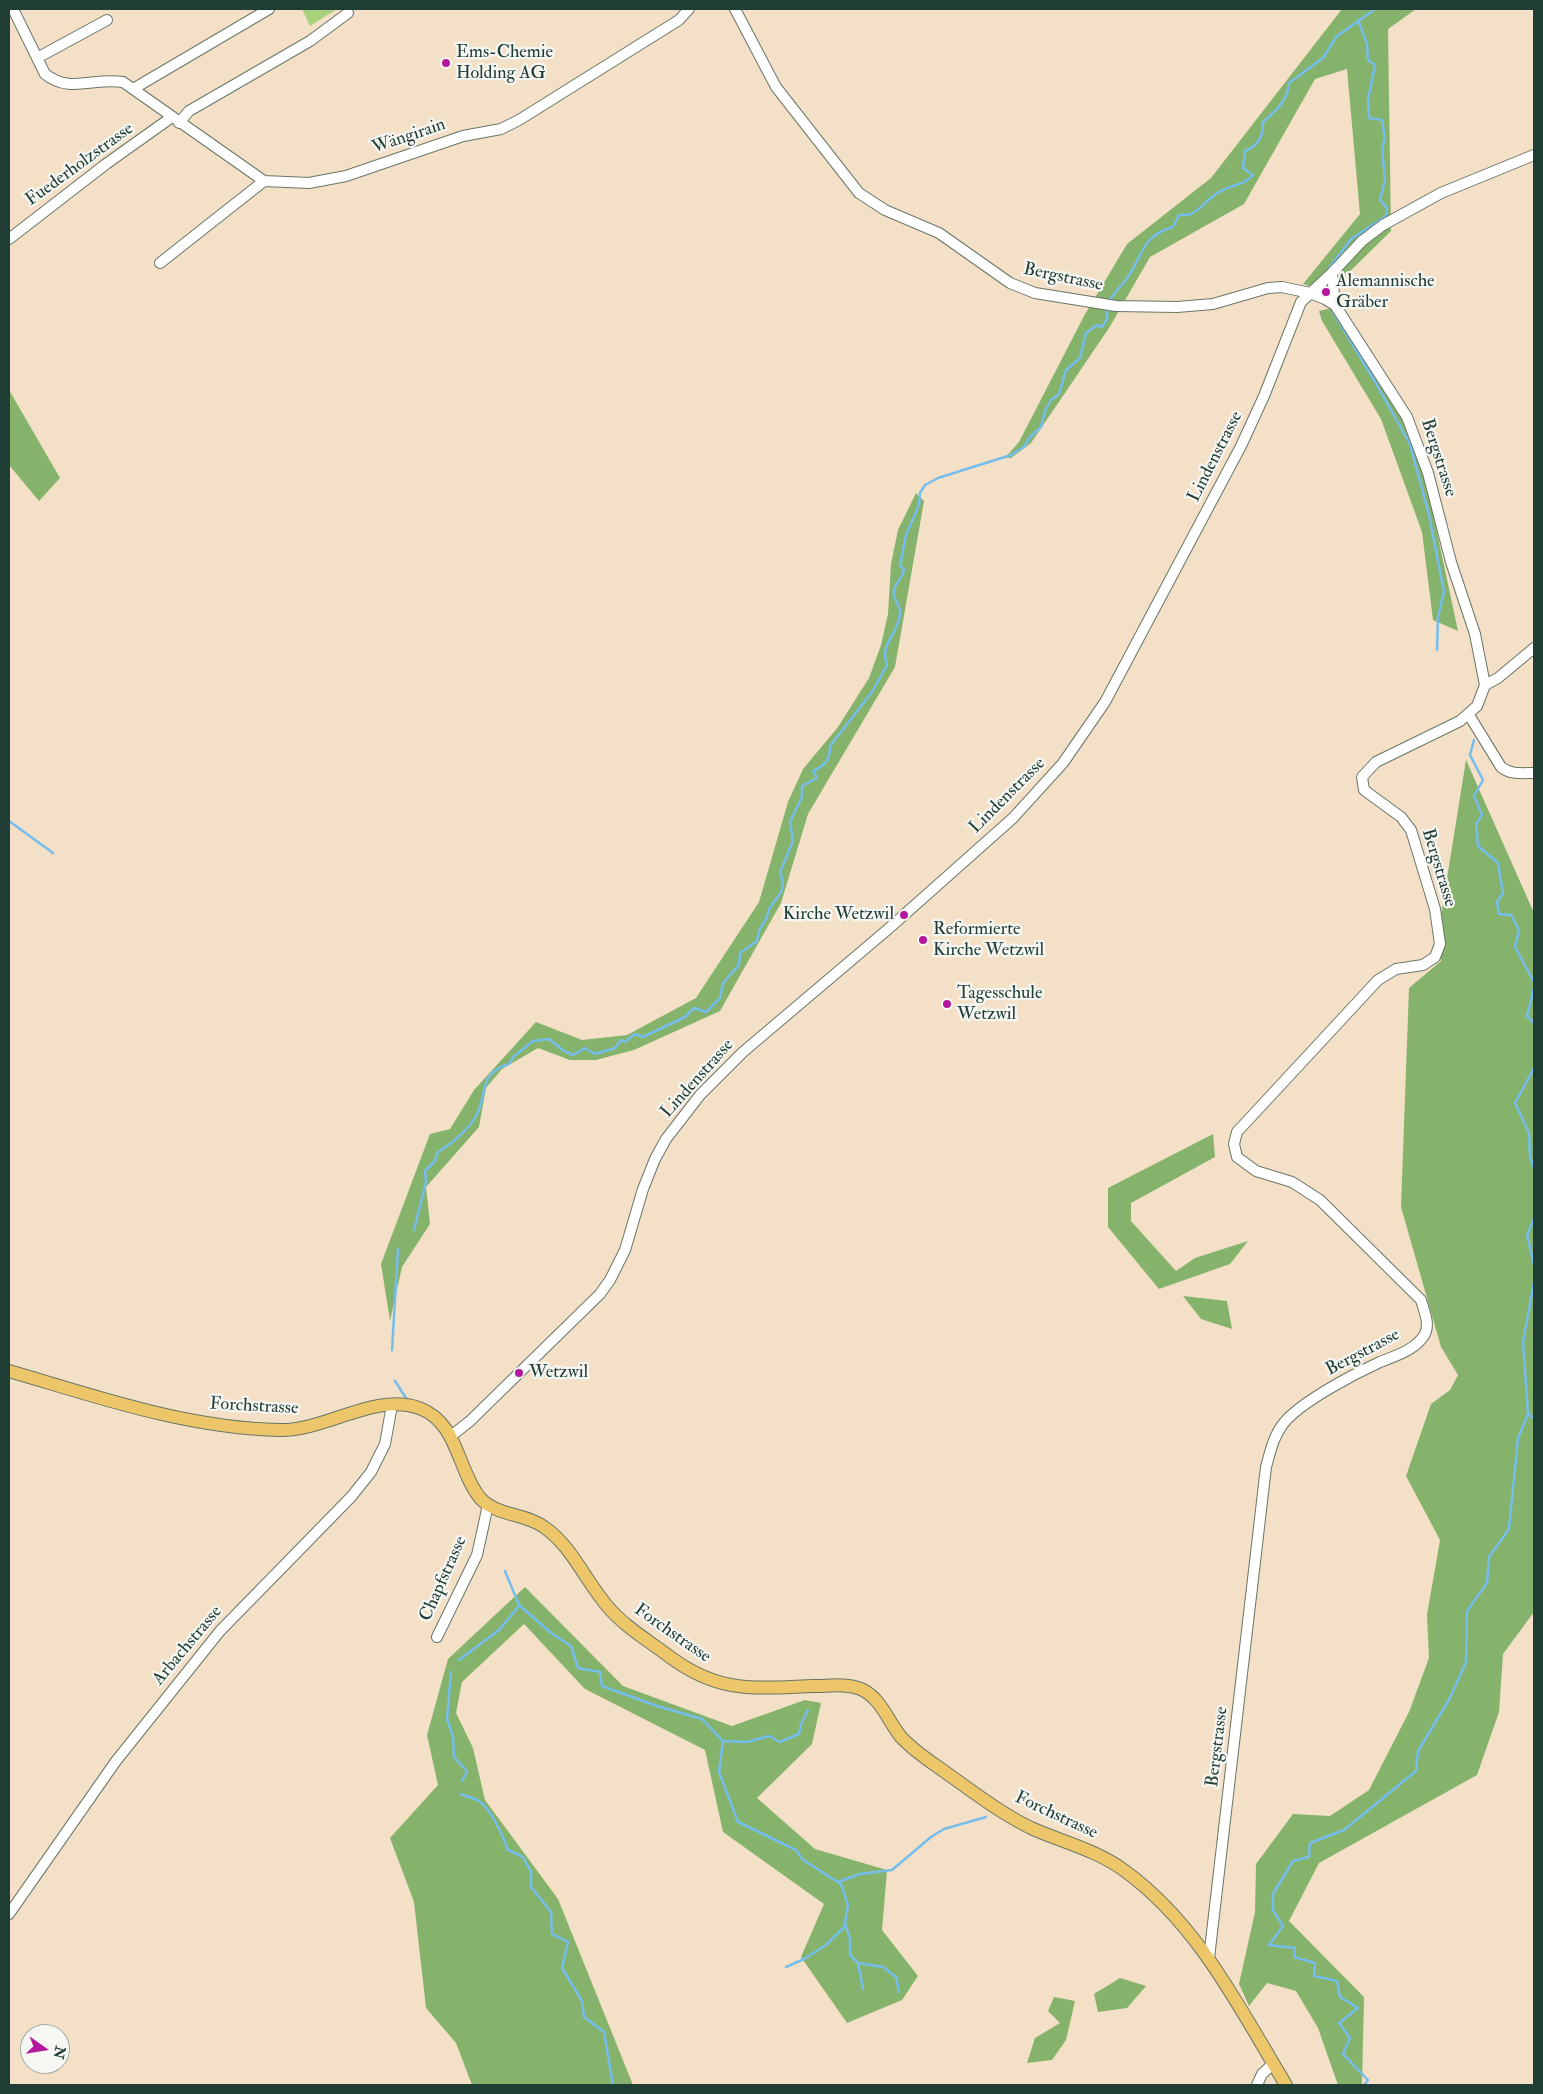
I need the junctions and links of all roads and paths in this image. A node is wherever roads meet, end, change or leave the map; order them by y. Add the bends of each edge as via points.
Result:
1 (13, 9) edge
2 (269, 9) edge
3 (689, 9) edge
4 (735, 9) edge
5 (348, 13) dead end
6 (107, 20) dead end
7 (37, 58) junction
8 (133, 89) junction
9 (176, 120) junction
10 (1534, 155) edge
11 (264, 180) junction
12 (9, 239) edge
13 (160, 263) dead end
14 (1332, 273) junction
15 (1310, 293) junction
16 (1335, 305) junction
17 (1534, 648) edge
18 (1485, 685) junction
19 (1469, 715) junction
20 (1534, 773) edge
21 (9, 1371) edge
22 (392, 1405) junction
23 (451, 1436) junction
24 (488, 1505) junction
25 (437, 1637) dead end
26 (9, 1914) edge
27 (1209, 1958) junction
28 (1269, 2067) junction
29 (1257, 2085) edge
30 (1286, 2085) edge

1 - 7 street
2 - 8 street
3 - 11 street, Wängirain via 679,20 501,129 463,136 346,176 309,183
4 - 15 street, Bergstrasse via 776,87 859,193 885,210 939,233 1010,283 1034,293 1116,306 1177,308 1213,304 1282,287
5 - 9 street, Fuederholzstrasse via 310,41
6 - 7 street
7 - 8 street via 45,74 54,82 69,85 109,80 123,82
8 - 9 street
9 - 11 street
9 - 12 street, Fuederholzstrasse via 106,164
10 - 14 street, Lindenstrasse via 1441,193 1383,225 1362,241
11 - 13 street
14 - 15 street, Lindenstrasse
14 - 16 street
15 - 16 street, Bergstrasse
15 - 23 street, Lindenstrasse via 1301,302 1241,446 1105,702 1078,743 1014,818 718,1075 666,1140 655,1159 625,1250 600,1294
16 - 18 street, Bergstrasse via 1407,417 1428,473 1451,562 1475,634
17 - 18 street
18 - 19 street, Bergstrasse via 1477,706
19 - 20 street via 1501,767 1507,772
19 - 27 street, Bergstrasse via 1376,762 1362,777 1364,790 1401,817 1411,830 1438,924 1440,944 1435,957 1422,965 1396,969 1378,980 1237,1132 1234,1144 1237,1157 1256,1171 1292,1182 1320,1200 1421,1300 1427,1319 1424,1334 1406,1352 1343,1381 1311,1401 1283,1424 1274,1441 1266,1467
21 - 22 main road, Forchstrasse via 142,1411 247,1428 295,1430 364,1409
22 - 23 main road, Forchstrasse via 422,1409 443,1425
22 - 26 street, Arbachstrasse via 385,1444 371,1472 351,1497 214,1638 116,1761
23 - 24 main road, Forchstrasse via 477,1493
24 - 25 street, Chapfstrasse via 476,1555
24 - 27 main road, Forchstrasse via 543,1526 566,1548 615,1615 702,1677 732,1686 846,1686 867,1692 910,1746 964,1786 1024,1824 1095,1853 1124,1870 1172,1914
27 - 28 main road, Forchstrasse
28 - 29 street
28 - 30 main road, Forchstrasse

